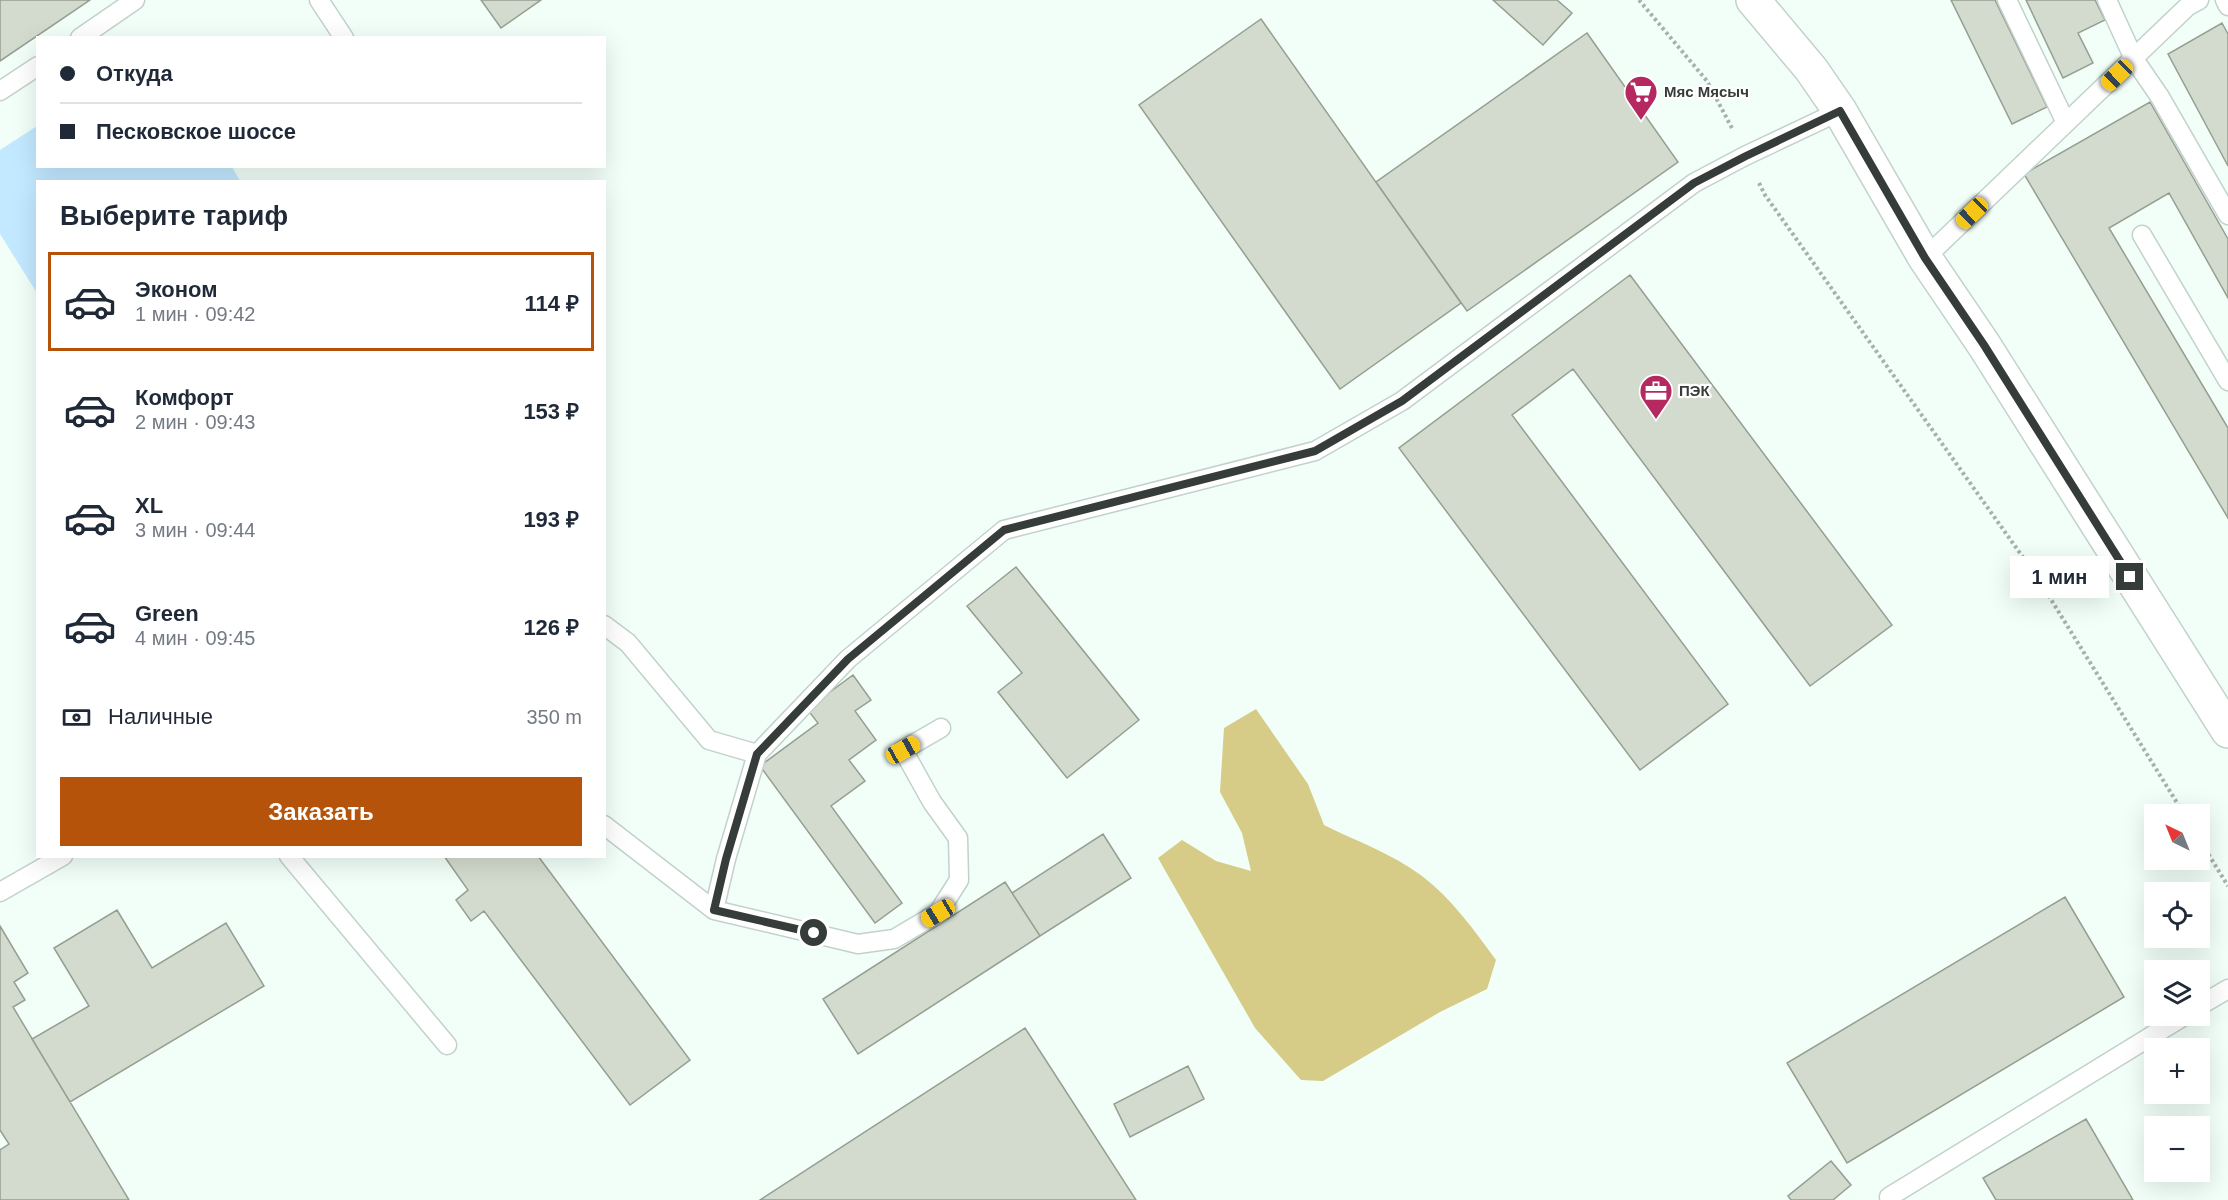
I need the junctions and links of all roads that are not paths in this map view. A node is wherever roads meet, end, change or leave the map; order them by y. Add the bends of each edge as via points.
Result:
1 (135, 0) edge
2 (319, 0) edge
3 (1753, 0) edge
4 (2007, 0) edge
5 (2107, 0) edge
6 (2199, 0) edge
7 (2225, 0) edge
8 (2228, 6) edge
9 (83, 36) edge
10 (343, 36) edge
11 (2134, 59) junction
12 (36, 67) edge
13 (0, 92) edge
14 (1840, 111) junction
15 (2066, 123) junction
16 (2228, 215) edge
17 (2142, 235) dead end
18 (1925, 258) junction
19 (2228, 381) edge
20 (606, 626) edge
21 (941, 728) dead end
22 (2228, 731) edge
23 (757, 754) junction
24 (606, 827) edge
25 (60, 858) edge
26 (291, 858) edge
27 (0, 892) edge
28 (714, 910) junction
29 (2228, 989) edge
30 (2210, 1000) edge
31 (2168, 1026) edge
32 (447, 1045) dead end
33 (1889, 1197) dead end

1 - 9 lane
2 - 10 lane
3 - 14 street via 1811,69
4 - 15 lane
5 - 11 lane
6 - 11 lane
7 - 8 lane
11 - 15 lane
11 - 16 lane
12 - 13 lane
14 - 18 street
14 - 23 lane via 1694,183 1402,401 1315,451 1004,530 848,659
15 - 18 lane
17 - 19 lane
18 - 22 street
20 - 23 lane via 628,643 709,740
21 - 28 lane via 903,750 958,838 959,880 938,913 894,939 858,944
23 - 28 lane
24 - 28 lane
25 - 27 lane
26 - 32 lane
29 - 30 lane
31 - 33 lane

